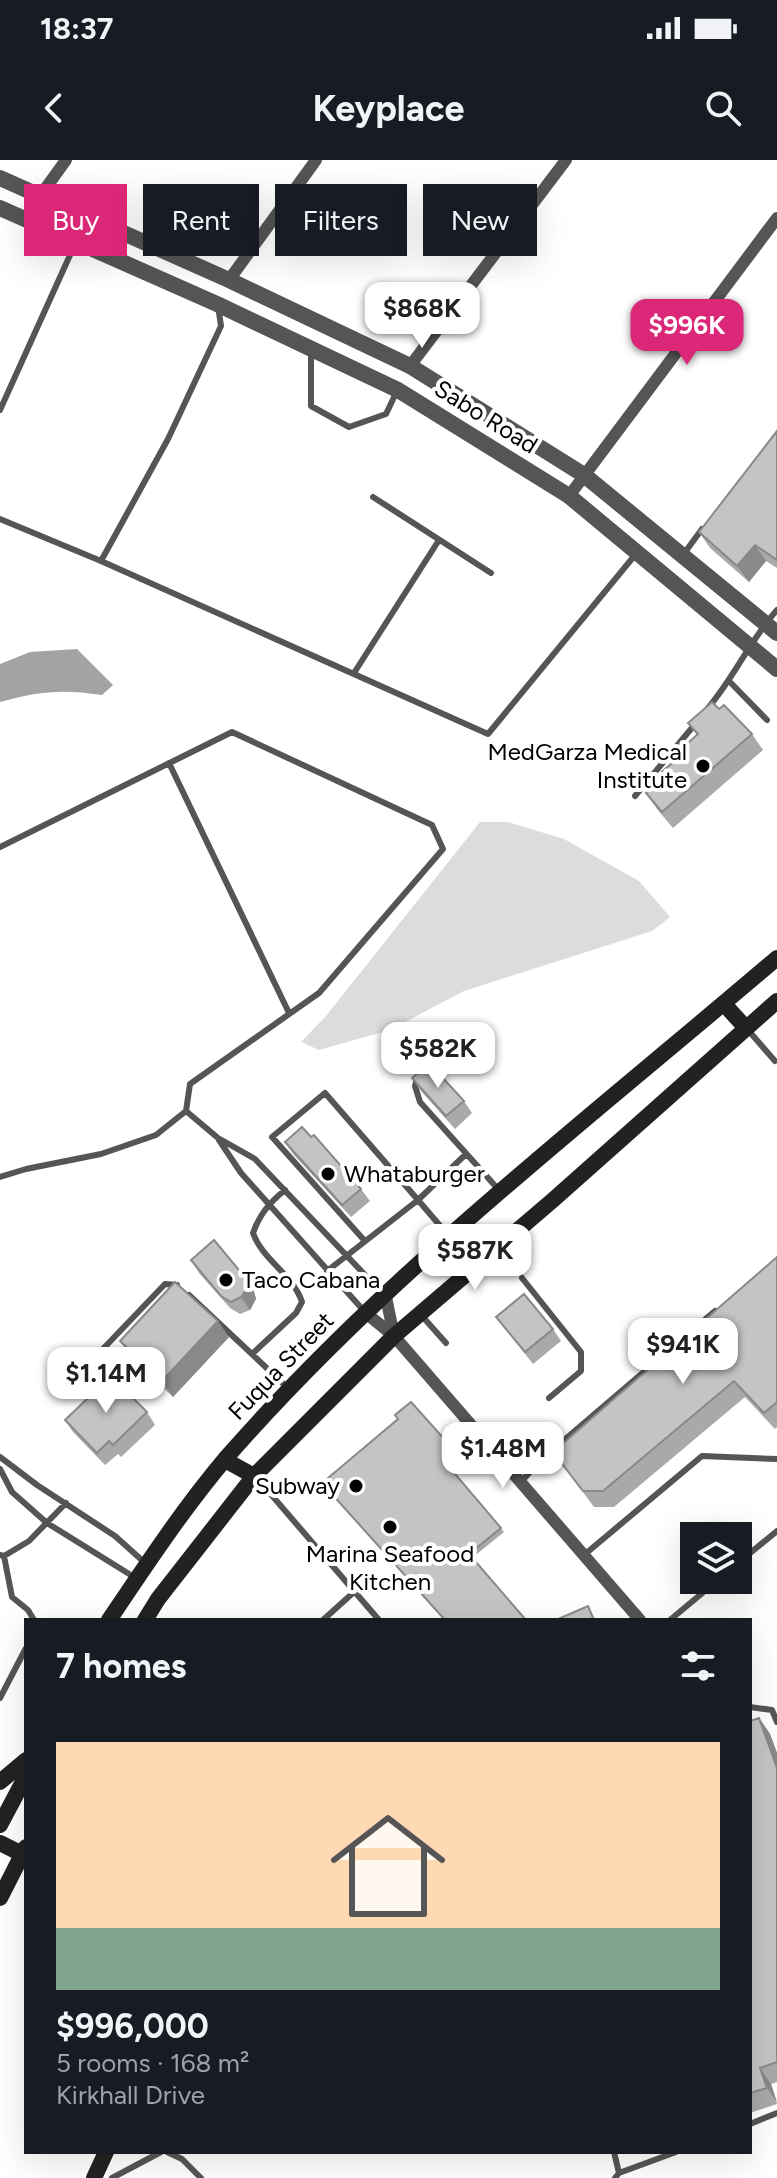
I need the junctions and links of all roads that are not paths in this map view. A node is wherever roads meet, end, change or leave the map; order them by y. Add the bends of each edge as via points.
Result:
1 (66, 160) edge
2 (316, 160) edge
3 (566, 160) edge
4 (0, 178) edge
5 (49, 184) edge
6 (24, 189) edge
7 (0, 208) edge
8 (24, 218) edge
9 (777, 218) edge
10 (127, 235) edge
11 (69, 256) edge
12 (110, 256) edge
13 (229, 280) junction
14 (217, 304) junction
15 (311, 349) junction
16 (410, 366) junction
17 (398, 390) junction
18 (0, 410) edge
19 (584, 475) junction
20 (569, 496) junction
21 (373, 497) dead end
22 (712, 517) edge
23 (0, 519) edge
24 (439, 540) junction
25 (637, 552) junction
26 (683, 555) junction
27 (101, 561) junction
28 (491, 573) dead end
29 (777, 610) edge
30 (771, 628) edge
31 (750, 646) junction
32 (777, 669) edge
33 (354, 673) junction
34 (730, 682) junction
35 (767, 720) dead end
36 (169, 763) junction
37 (635, 796) dead end
38 (0, 847) edge
39 (777, 958) edge
40 (777, 1001) edge
41 (724, 1004) junction
42 (289, 1013) junction
43 (746, 1028) junction
44 (775, 1061) dead end
45 (476, 1068) dead end
46 (186, 1111) junction
47 (218, 1138) junction
48 (466, 1154) junction
49 (0, 1177) edge
50 (285, 1190) junction
51 (501, 1192) junction
52 (418, 1200) junction
53 (269, 1203) junction
54 (450, 1238) junction
55 (364, 1240) junction
56 (346, 1254) junction
57 (327, 1271) junction
58 (522, 1278) dead end
59 (386, 1297) junction
60 (719, 1307) edge
61 (420, 1313) junction
62 (367, 1314) junction
63 (394, 1336) junction
64 (446, 1343) dead end
65 (101, 1351) dead end
66 (252, 1354) junction
67 (289, 1389) junction
68 (549, 1398) dead end
69 (0, 1457) edge
70 (777, 1459) edge
71 (225, 1460) junction
72 (0, 1469) edge
73 (254, 1476) junction
74 (520, 1483) junction
75 (66, 1503) junction
76 (47, 1523) junction
77 (777, 1531) edge
78 (752, 1552) edge
79 (584, 1555) junction
80 (2, 1556) edge
81 (147, 1565) junction
82 (137, 1579) junction
83 (171, 1581) junction
84 (354, 1592) junction
85 (701, 1594) edge
86 (33, 1618) edge
87 (110, 1618) edge
88 (146, 1618) edge
89 (325, 1618) edge
90 (377, 1618) edge
91 (638, 1618) edge
92 (672, 1618) edge
93 (24, 1652) edge
94 (0, 1698) edge
95 (752, 1707) edge
96 (777, 1722) edge
97 (24, 1762) edge
98 (24, 1780) edge
99 (0, 1782) edge
100 (0, 1825) edge
101 (0, 1843) edge
102 (24, 1853) edge
103 (24, 1855) edge
104 (0, 1898) edge
105 (777, 2113) edge
106 (752, 2123) edge
107 (105, 2154) edge
108 (160, 2154) edge
109 (169, 2154) edge
110 (614, 2154) edge
111 (671, 2154) edge
112 (617, 2176) edge
113 (94, 2178) edge
114 (112, 2178) edge
115 (201, 2178) edge

1 - 5 street
2 - 13 street
3 - 16 street
4 - 6 street, Sabo Road
7 - 8 street, Sabo Road
9 - 19 street
10 - 13 street, Sabo Road
11 - 18 lane
12 - 14 street, Sabo Road
13 - 14 street
13 - 16 street, Sabo Road
14 - 15 street, Sabo Road
14 - 27 lane via 221,326 168,439
15 - 17 street, Sabo Road
15 - 17 lane via 311,406 349,427 386,414
16 - 17 street
16 - 19 street, Sabo Road
17 - 20 street, Sabo Road
19 - 20 street
19 - 26 street, Sabo Road
20 - 25 street, Sabo Road
21 - 24 lane
22 - 26 lane
23 - 27 lane
24 - 28 lane
24 - 33 lane
25 - 31 street, Sabo Road
25 - 33 lane via 488,734
26 - 30 street, Sabo Road
27 - 33 lane
29 - 30 lane
30 - 31 lane
31 - 32 street, Sabo Road
31 - 34 lane
34 - 35 lane
34 - 37 lane
36 - 38 lane
36 - 42 lane
36 - 42 lane via 232,732 432,825 443,849 319,993
39 - 41 main road, Fuqua Street
40 - 43 main road
41 - 43 main road
41 - 51 main road, Fuqua Street
42 - 46 lane via 190,1084
43 - 44 lane
43 - 61 main road
45 - 48 lane via 451,1064 417,1078 415,1086 420,1102
46 - 47 lane
46 - 49 lane via 156,1135 115,1150
47 - 50 lane via 255,1159
47 - 53 lane
48 - 51 lane
48 - 52 lane
50 - 53 lane
50 - 56 lane
51 - 54 main road, Fuqua Street
52 - 54 lane
52 - 55 lane
52 - 55 lane via 325,1093 272,1137
53 - 57 lane
53 - 66 lane via 253,1233 258,1247 298,1290 302,1302
54 - 59 main road, Fuqua Street
55 - 56 lane
56 - 57 lane
56 - 59 lane
57 - 62 lane
58 - 68 lane via 581,1352 581,1371
59 - 62 main road, Fuqua Street
59 - 63 street
60 - 74 lane
61 - 63 main road
61 - 64 lane
62 - 63 street
62 - 67 main road, Fuqua Street
63 - 73 main road
63 - 74 street
65 - 66 lane via 165,1284 178,1285
66 - 67 lane
67 - 71 main road, Fuqua Street
69 - 75 lane
70 - 79 lane via 702,1456
71 - 73 main road
71 - 81 main road, Fuqua Street
72 - 76 lane via 12,1492
73 - 83 main road
73 - 84 lane
74 - 79 street
75 - 76 lane
75 - 81 lane
76 - 80 lane
76 - 82 lane
77 - 78 lane
79 - 91 street
80 - 86 lane via 12,1597
81 - 82 main road, Fuqua Street
81 - 83 main road
82 - 83 main road
82 - 87 main road, Fuqua Street
83 - 88 main road
84 - 89 lane
84 - 90 lane
85 - 92 lane
93 - 94 lane
95 - 96 lane via 772,1710
97 - 99 main road
98 - 100 main road
101 - 102 main road
103 - 104 main road
105 - 106 lane
107 - 113 main road
108 - 114 lane
109 - 115 lane
110 - 112 lane
111 - 112 lane

